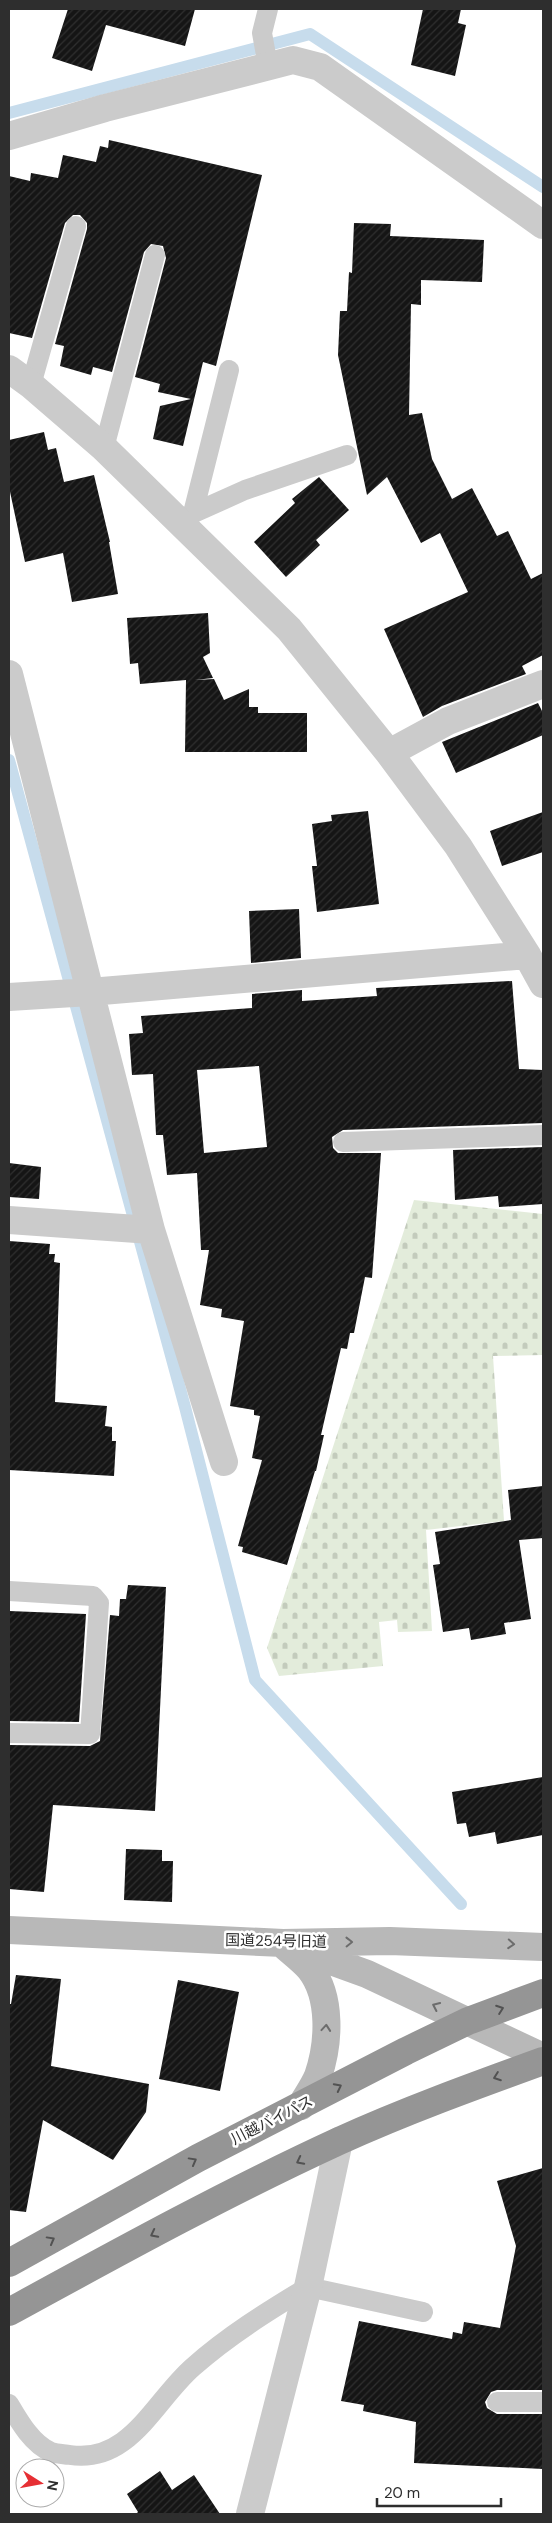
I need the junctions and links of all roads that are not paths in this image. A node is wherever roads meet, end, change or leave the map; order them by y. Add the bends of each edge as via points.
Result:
1 (268, 9) edge
2 (268, 66) junction
3 (9, 136) edge
4 (543, 225) edge
5 (76, 226) dead end
6 (155, 255) dead end
7 (9, 369) edge
8 (229, 370) dead end
9 (32, 385) junction
10 (104, 448) junction
11 (348, 455) dead end
12 (185, 517) junction
13 (9, 674) edge
14 (543, 684) edge
15 (389, 753) junction
16 (527, 955) junction
17 (543, 984) edge
18 (90, 992) junction
19 (9, 996) edge
20 (543, 1135) edge
21 (342, 1142) dead end
22 (9, 1220) edge
23 (151, 1230) junction
24 (224, 1462) dead end
25 (9, 1591) edge
26 (9, 1733) edge
27 (9, 1930) edge
28 (283, 1943) junction
29 (543, 1947) edge
30 (543, 1993) edge
31 (468, 2021) junction
32 (543, 2059) edge
33 (301, 2106) junction
34 (339, 2141) junction
35 (9, 2263) edge
36 (308, 2287) junction
37 (9, 2312) edge
38 (423, 2312) dead end
39 (496, 2402) dead end
40 (543, 2402) edge
41 (9, 2404) edge
42 (250, 2514) edge

1 - 2 lane via 262,33
2 - 3 street
2 - 4 street via 293,60 320,67
5 - 9 lane
6 - 10 lane
7 - 9 street
8 - 12 lane
9 - 10 street
10 - 12 street
11 - 12 lane via 245,490
12 - 15 street via 289,629
13 - 18 street
14 - 15 street via 448,721
15 - 16 street via 458,846
16 - 17 street
16 - 18 street
18 - 19 street
18 - 23 street
20 - 21 lane
22 - 23 street
23 - 24 street
25 - 26 lane via 93,1596 99,1603 90,1734
27 - 28 street, 国道254号旧道
28 -> 29 street, 国道254号旧道 via 390,1941
31 -> 28 street via 367,1974
33 -> 28 street via 318,2078 327,2016 310,1970
31 -> 30 highway, 川越バイパス
31 - 32 street
33 -> 31 highway, 川越バイパス
32 -> 34 highway
35 -> 33 highway, 川越バイパス via 198,2158
34 - 36 street
34 -> 37 highway via 132,2245
36 - 38 lane
36 - 41 lane via 244,2327 192,2368 128,2438 104,2454 81,2456 50,2452 27,2432
36 - 42 street
39 - 40 lane

